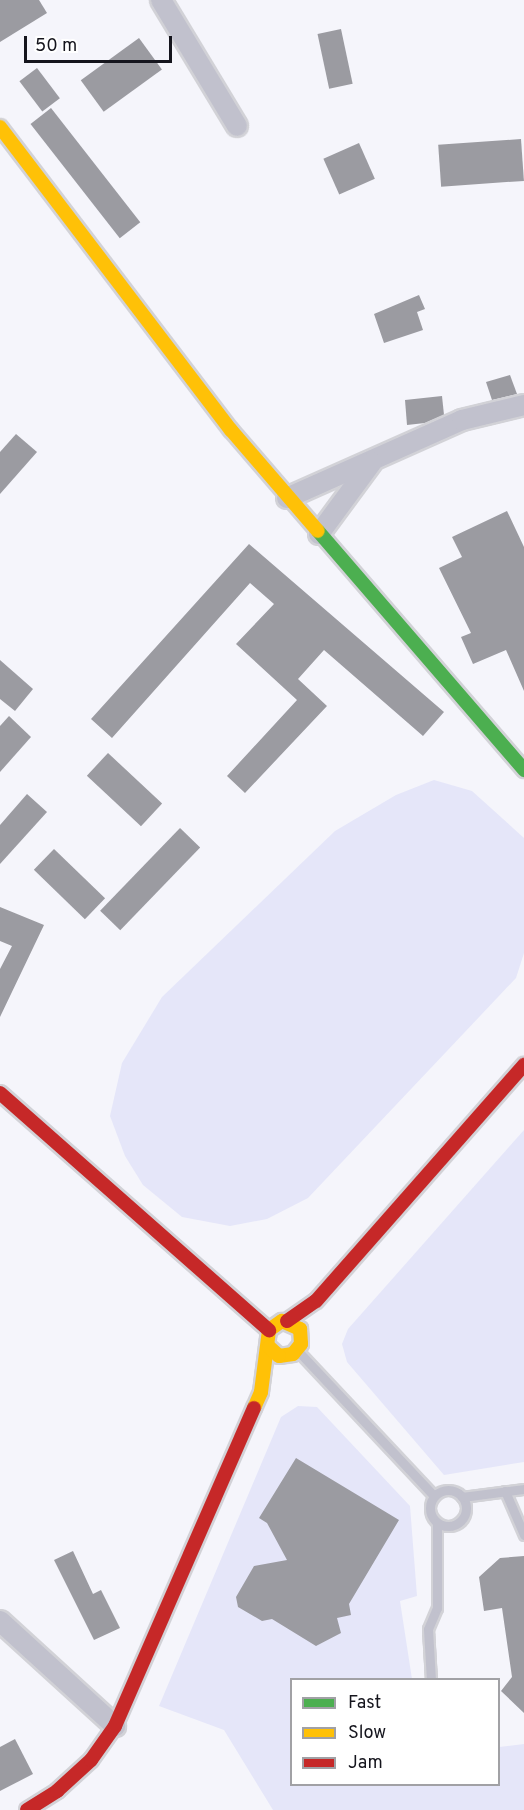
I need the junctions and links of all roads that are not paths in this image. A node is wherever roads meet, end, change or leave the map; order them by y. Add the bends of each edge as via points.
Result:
1 (161, 0) edge
2 (237, 126) dead end
3 (0, 127) edge
4 (524, 405) edge
5 (375, 458) junction
6 (287, 498) junction
7 (319, 534) junction
8 (524, 770) edge
9 (524, 1065) edge
10 (0, 1093) edge
11 (316, 1301) junction
12 (287, 1321) junction
13 (269, 1330) junction
14 (269, 1347) junction
15 (298, 1347) junction
16 (261, 1392) junction
17 (524, 1489) edge
18 (505, 1491) junction
19 (434, 1496) junction
20 (462, 1497) junction
21 (437, 1523) junction
22 (524, 1535) edge
23 (0, 1621) edge
24 (431, 1678) edge
25 (115, 1726) junction
26 (27, 1810) edge

1 - 2 street
3 - 6 street
4 - 5 street via 462,420
5 - 6 street
5 - 7 street
6 - 7 street
7 - 8 street
9 - 11 street
10 - 13 street
11 - 12 street
11 - 15 street
12 - 13 street via 276,1322
12 - 15 street via 300,1329
13 - 14 street
14 - 15 street via 279,1356
14 - 16 street
15 - 16 street
15 - 19 lane
16 - 25 street
17 - 18 lane
18 - 20 lane
18 - 22 lane
19 - 20 lane via 448,1490
19 - 21 lane via 429,1510
20 - 21 lane via 466,1514 461,1521 453,1526
21 - 24 lane via 437,1608 428,1629
23 - 25 street
25 - 26 street via 91,1760 57,1791

